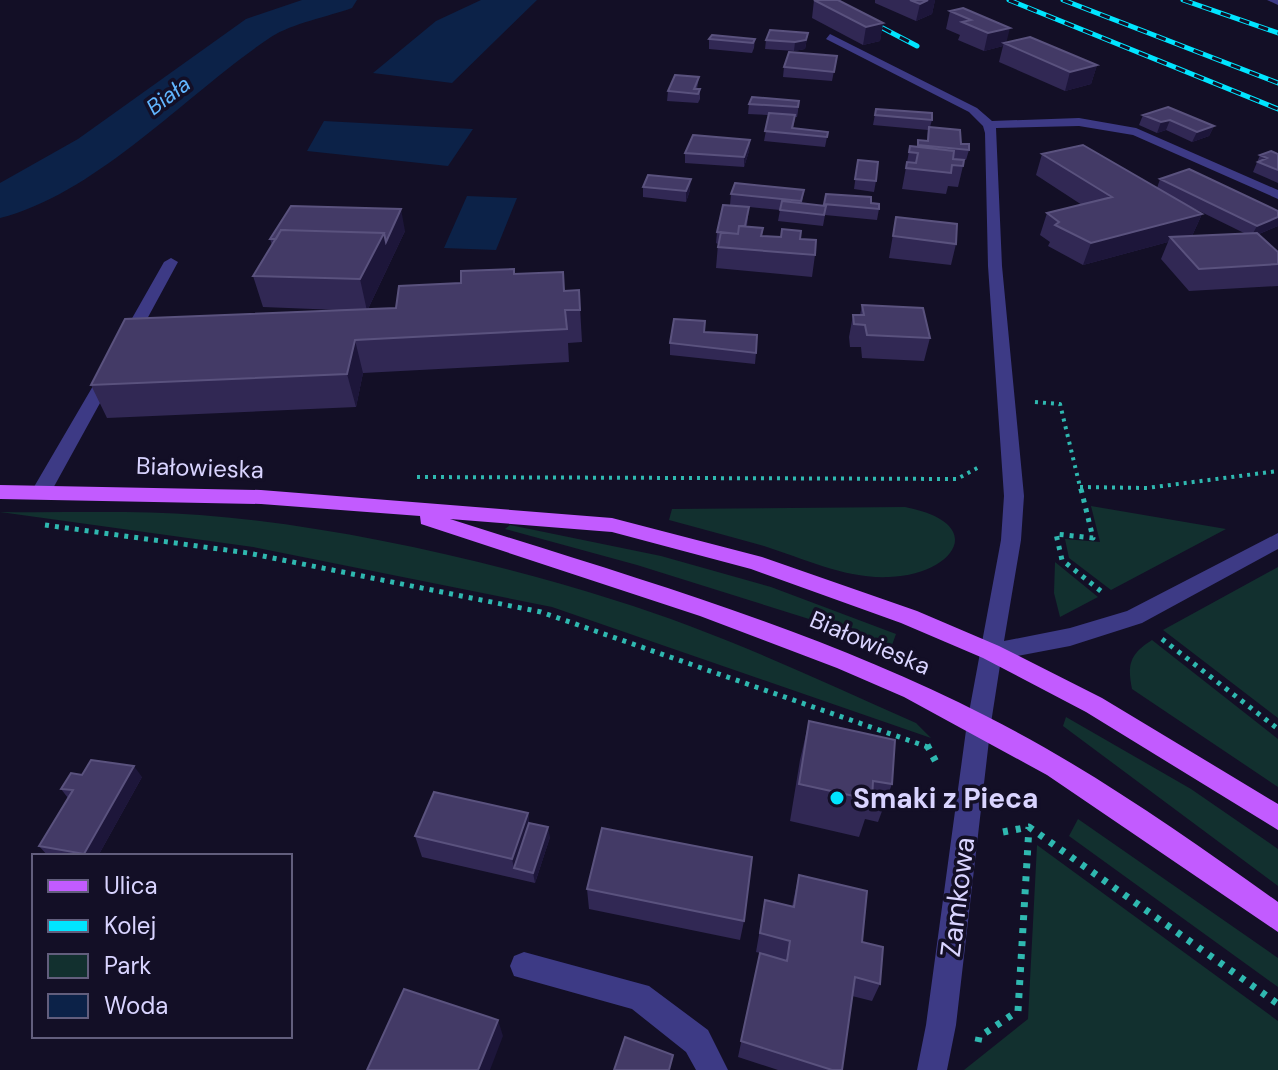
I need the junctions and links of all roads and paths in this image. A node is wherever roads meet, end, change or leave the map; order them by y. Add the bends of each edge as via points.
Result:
1 (830, 37) dead end
2 (989, 125) junction
3 (1278, 195) edge
4 (171, 262) dead end
5 (1033, 402) dead end
6 (983, 461) dead end
7 (1278, 471) edge
8 (416, 477) dead end
9 (1080, 487) junction
10 (0, 492) edge
11 (41, 492) junction
12 (397, 509) junction
13 (31, 523) dead end
14 (1278, 540) edge
15 (1102, 592) dead end
16 (1159, 636) dead end
17 (991, 652) junction
18 (979, 723) junction
19 (1278, 729) edge
20 (940, 774) dead end
21 (1278, 818) edge
22 (1029, 827) junction
23 (1003, 832) dead end
24 (1278, 918) edge
25 (524, 966) dead end
26 (1278, 1004) edge
27 (977, 1048) dead end
28 (713, 1070) edge
29 (932, 1070) edge

1 - 2 street via 973,110
2 - 3 street via 1079,122 1136,132
2 - 17 street, Zamkowa via 1014,496
4 - 11 street
5 - 9 path via 1060,404
6 - 8 path via 976,471 957,479
7 - 9 path via 1147,488
9 - 15 path via 1093,538 1056,534 1062,560
10 - 11 main road, Białowieska
11 - 12 main road, Białowieska via 261,497
12 - 17 main road, Białowieska via 612,525 755,562
12 - 18 main road, Białowieska via 726,615 860,667
13 - 20 path via 248,553 541,612 926,744
14 - 17 street via 1134,617 1070,637
16 - 19 path
17 - 18 street, Zamkowa
17 - 21 main road, Białowieska via 1094,705
18 - 24 main road, Białowieska via 1117,804
18 - 29 street, Zamkowa
22 - 23 path
22 - 26 path
22 - 27 path via 1018,1011 979,1037
25 - 28 street via 639,996 697,1041

